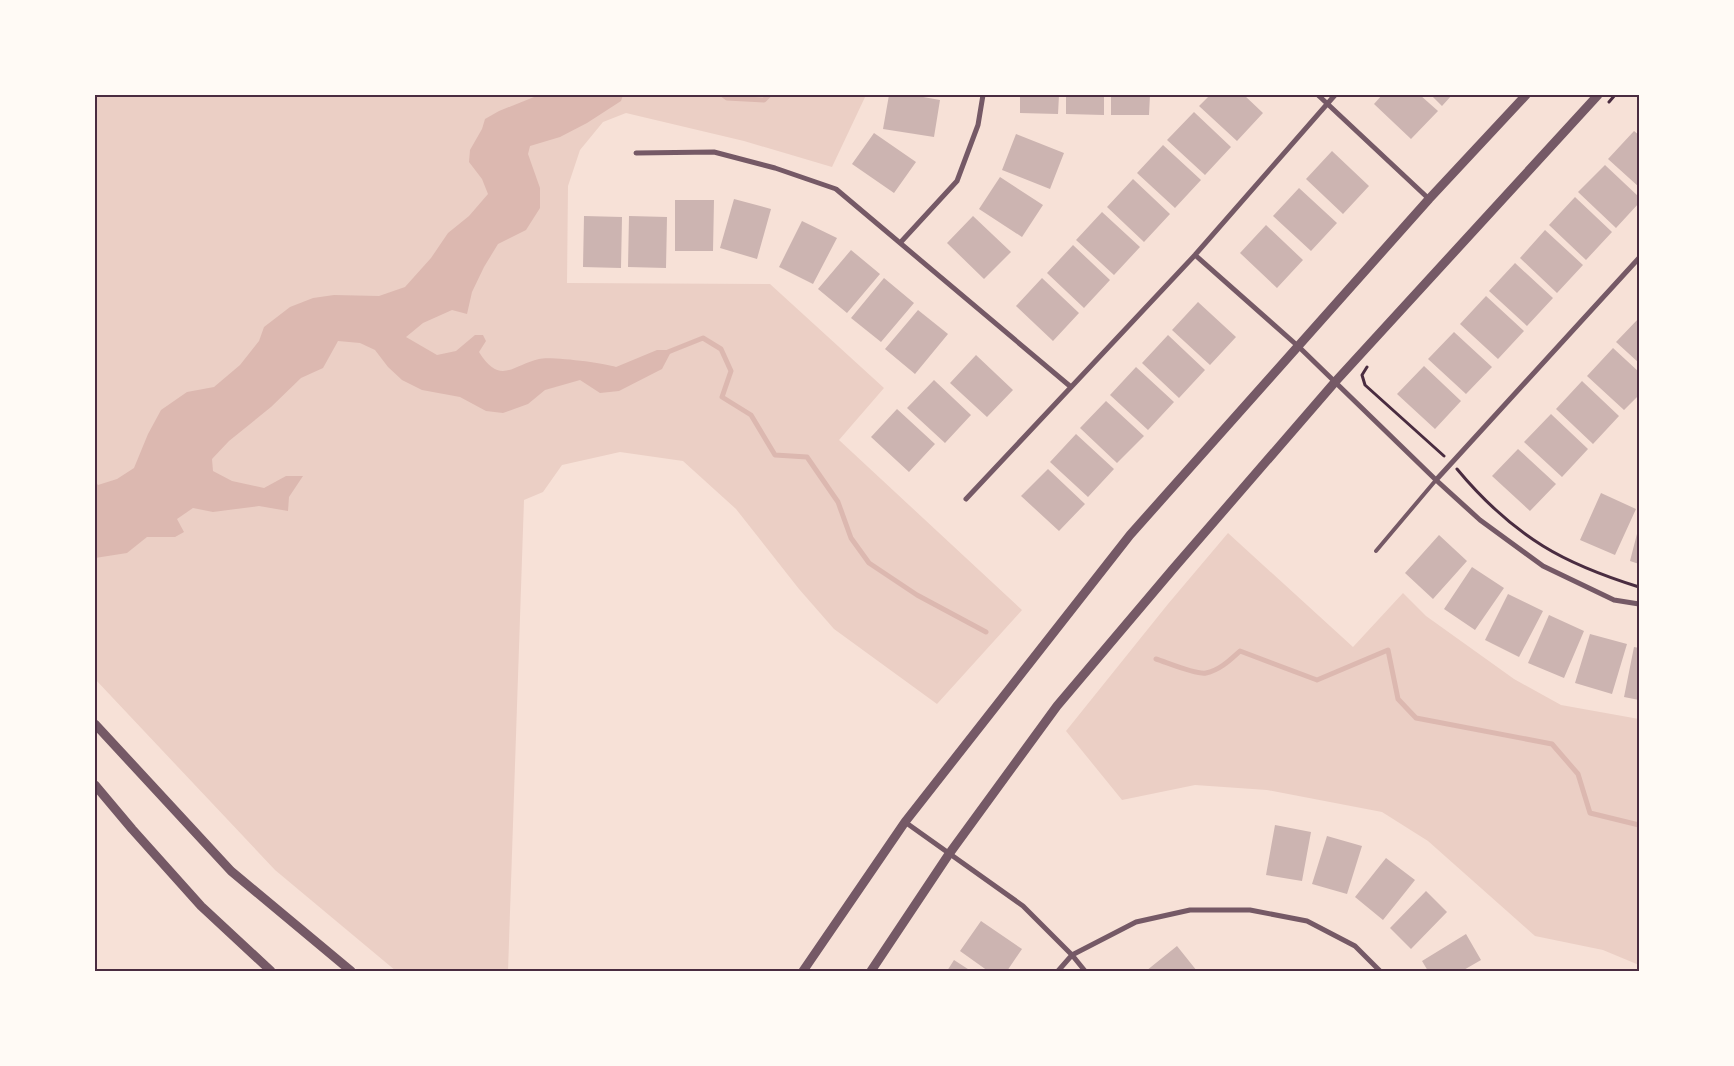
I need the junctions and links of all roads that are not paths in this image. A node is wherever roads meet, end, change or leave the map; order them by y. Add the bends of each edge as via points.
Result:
1 (982, 95) edge
2 (1318, 95) edge
3 (1335, 95) edge
4 (1526, 95) edge
5 (1598, 95) edge
6 (1328, 103) junction
7 (636, 154) dead end
8 (1429, 200) junction
9 (900, 243) junction
10 (1195, 255) junction
11 (1639, 258) edge
12 (1298, 347) junction
13 (1335, 382) junction
14 (1071, 387) junction
15 (1436, 480) junction
16 (966, 499) dead end
17 (1376, 551) dead end
18 (1639, 604) edge
19 (95, 724) edge
20 (95, 785) edge
21 (905, 822) junction
22 (949, 854) junction
23 (1072, 955) junction
24 (269, 970) edge
25 (352, 971) edge
26 (803, 971) edge
27 (871, 971) edge
28 (1058, 971) edge
29 (1085, 971) edge
30 (1380, 971) edge

1 - 9 street via 978,125 958,181
2 - 6 street
3 - 6 street
4 - 8 street
5 - 13 street
6 - 8 street
6 - 10 street
7 - 9 street via 714,152 775,168 836,189
8 - 12 street
9 - 14 street
10 - 12 street
10 - 14 street
11 - 15 street
12 - 13 street
12 - 21 street via 1130,535
13 - 15 street
13 - 22 street via 1057,706
14 - 16 street
15 - 17 lane
15 - 18 street via 1480,520 1543,566 1614,600
19 - 25 street via 231,871
20 - 24 street via 201,906
21 - 22 street
21 - 26 street
22 - 23 street via 1023,906
22 - 27 street
23 - 28 street
23 - 29 street
23 - 30 street via 1136,922 1190,910 1250,910 1307,921 1355,946

